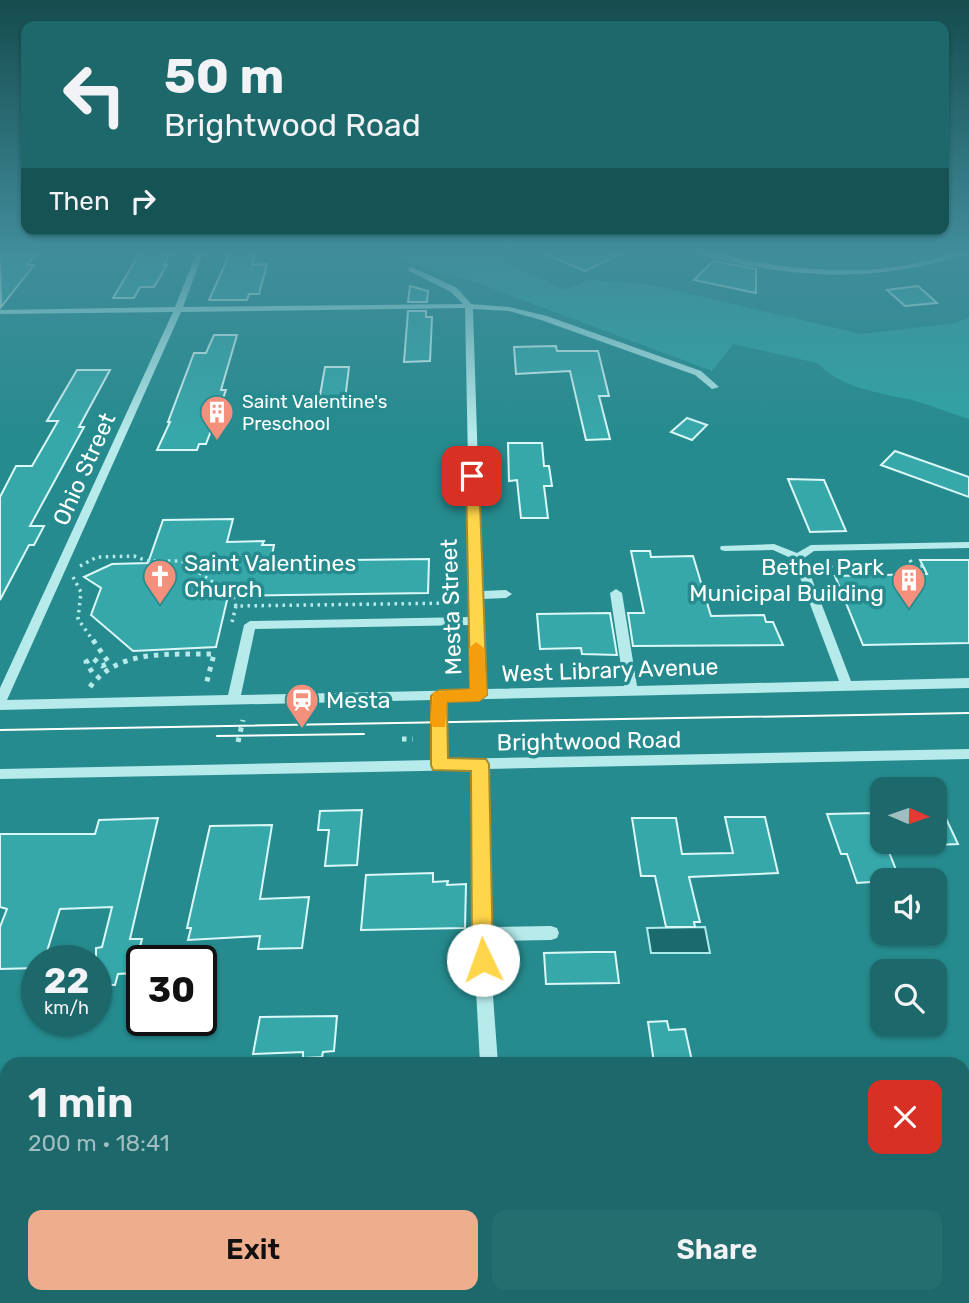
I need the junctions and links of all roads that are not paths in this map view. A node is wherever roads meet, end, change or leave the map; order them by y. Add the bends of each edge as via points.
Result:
1 (177, 312) edge
2 (469, 312) edge
3 (521, 312) edge
4 (715, 387) dead end
5 (969, 545) edge
6 (725, 548) dead end
7 (798, 557) junction
8 (615, 593) dead end
9 (506, 594) dead end
10 (475, 595) junction
11 (475, 621) junction
12 (969, 683) edge
13 (846, 684) junction
14 (631, 691) junction
15 (479, 695) junction
16 (439, 696) junction
17 (233, 701) junction
18 (0, 704) edge
19 (969, 754) edge
20 (480, 764) junction
21 (439, 765) junction
22 (0, 774) edge
23 (551, 933) dead end
24 (481, 934) junction
25 (489, 1057) edge

1 - 18 street, Ohio Street
2 - 10 street, Mesta Street
3 - 4 street via 698,373
5 - 7 street via 811,548
6 - 7 street via 774,547
7 - 13 street
8 - 14 street
9 - 10 street
10 - 11 street, Mesta Street
11 - 15 street, Mesta Street
11 - 17 street via 250,625
12 - 13 street, West Library Avenue
13 - 14 street, West Library Avenue
14 - 15 street, West Library Avenue
15 - 16 street, West Library Avenue
16 - 17 street, West Library Avenue
16 - 21 street
17 - 18 street, West Library Avenue
19 - 20 street, Brightwood Road
20 - 21 street, Brightwood Road
20 - 24 street
21 - 22 street, Brightwood Road
23 - 24 street
24 - 25 street

